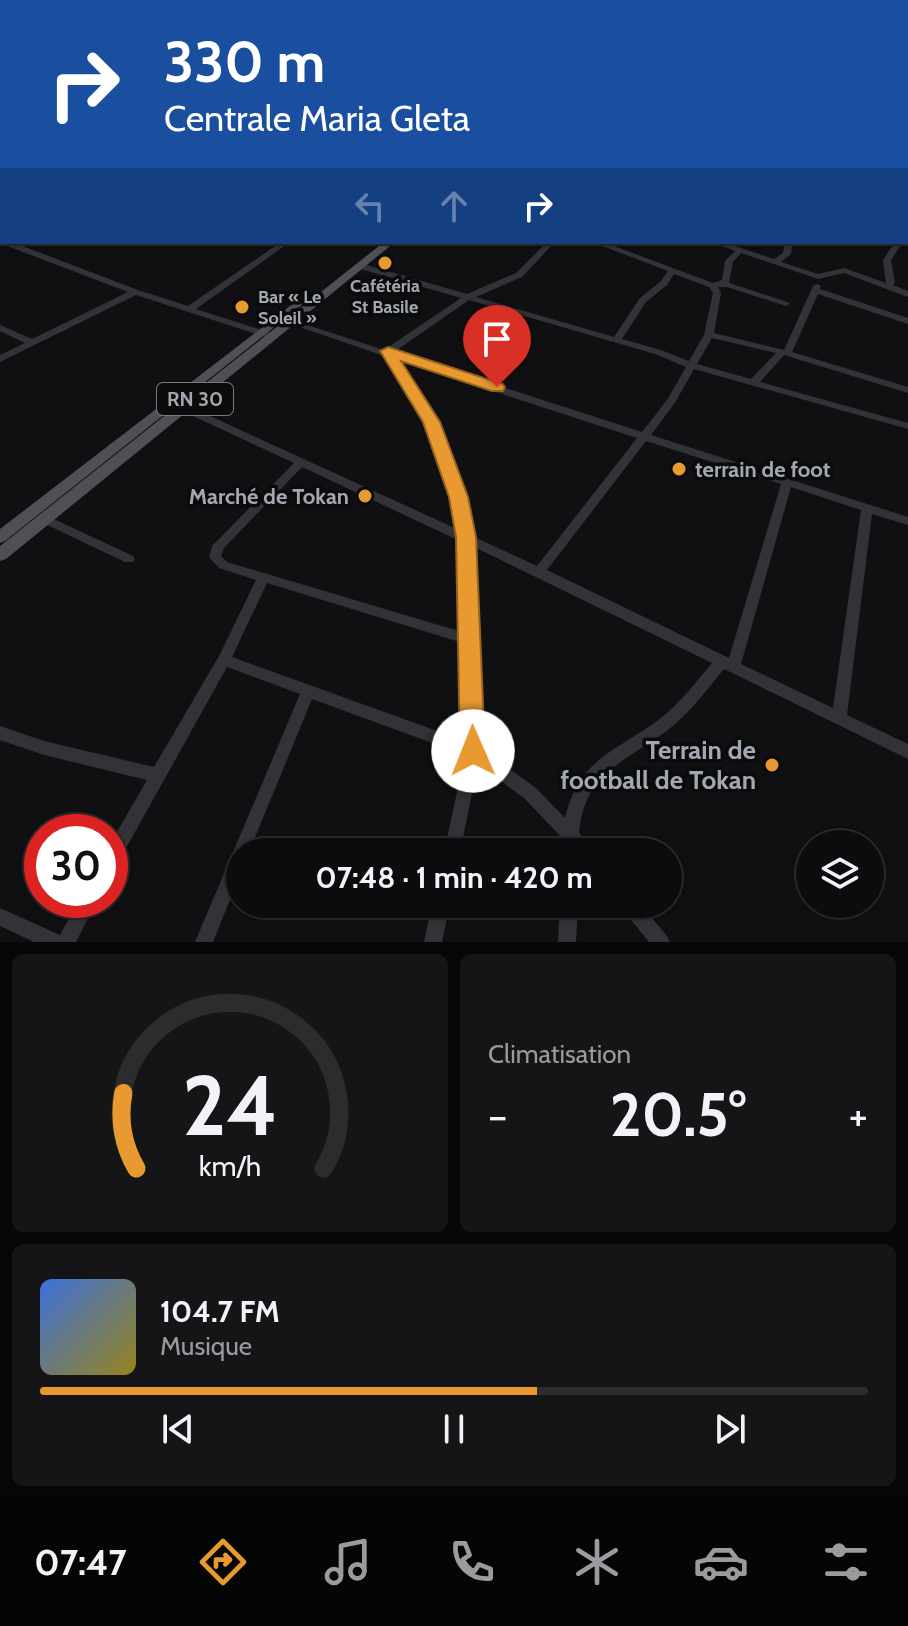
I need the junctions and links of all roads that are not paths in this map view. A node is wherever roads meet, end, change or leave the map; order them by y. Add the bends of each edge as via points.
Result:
1 (10, 244) edge
2 (283, 244) edge
3 (375, 244) edge
4 (388, 244) edge
5 (549, 244) edge
6 (602, 244) edge
7 (722, 244) edge
8 (789, 244) edge
9 (898, 244) edge
10 (740, 250) junction
11 (775, 262) junction
12 (360, 266) junction
13 (673, 270) junction
14 (818, 277) junction
15 (715, 284) junction
16 (887, 286) junction
17 (816, 291) junction
18 (135, 292) junction
19 (908, 294) edge
20 (466, 298) junction
21 (786, 303) dead end
22 (190, 309) junction
23 (908, 321) edge
24 (289, 322) junction
25 (0, 328) edge
26 (265, 334) junction
27 (709, 335) junction
28 (616, 341) junction
29 (33, 343) junction
30 (388, 351) junction
31 (784, 352) junction
32 (0, 359) edge
33 (692, 366) junction
34 (755, 381) junction
35 (908, 390) edge
36 (184, 408) junction
37 (908, 426) edge
38 (642, 435) junction
39 (302, 461) junction
40 (787, 481) junction
41 (867, 507) junction
42 (45, 519) junction
43 (908, 521) edge
44 (0, 537) edge
45 (466, 537) junction
46 (0, 555) edge
47 (129, 559) dead end
48 (539, 572) junction
49 (264, 577) junction
50 (470, 640) junction
51 (224, 660) junction
52 (728, 663) junction
53 (308, 692) junction
54 (839, 718) junction
55 (0, 733) edge
56 (473, 751) junction
57 (908, 752) edge
58 (156, 775) junction
59 (128, 827) edge
60 (570, 834) junction
61 (248, 838) edge
62 (455, 838) edge
63 (570, 838) edge
64 (574, 838) edge
65 (226, 890) edge
66 (0, 917) edge
67 (79, 918) edge
68 (438, 918) edge
69 (568, 918) edge
70 (641, 918) edge
71 (54, 942) edge
72 (66, 942) edge
73 (204, 942) edge
74 (433, 942) edge
75 (567, 942) edge
76 (661, 942) edge

1 - 18 street
2 - 22 street
3 - 26 main road, RN 30 / RN 30
4 - 12 main road, RN 30
5 - 20 street via 519,275
6 - 13 street
7 - 10 street
8 - 11 street via 787,254
9 - 16 street via 887,260
10 - 11 street
10 - 15 street via 729,261 726,281
11 - 14 street
12 - 20 street
12 - 24 main road, RN 30
13 - 15 street
13 - 28 street via 643,300
14 - 16 street via 844,270
14 - 17 street
15 - 21 street
15 - 27 street
16 - 19 street
17 - 23 street
17 - 31 street
18 - 22 street
18 - 29 street
20 - 28 street
20 - 30 street
22 - 26 street
24 - 26 main road, RN 30
24 - 30 street
25 - 29 street
26 - 36 main road, RN 30
26 - 44 main road, RN 30 / RN 30
27 - 31 street
27 - 33 street
28 - 33 street
29 - 32 street
30 - 38 street
30 - 45 street via 431,422
31 - 34 street
31 - 35 street
33 - 34 street
33 - 38 street
34 - 37 street
36 - 39 street
36 - 42 main road, RN 30
38 - 40 street
38 - 48 street
39 - 45 street
39 - 49 street via 218,546 215,557 223,565
40 - 41 street
40 - 52 street
41 - 43 street
41 - 54 street
42 - 46 main road, RN 30
42 - 47 street
45 - 48 street
45 - 50 street
48 - 52 street
49 - 50 street
49 - 51 street
50 - 56 street
51 - 53 street
51 - 58 street
52 - 54 street
52 - 60 street via 671,718 591,775 578,794
53 - 56 street
53 - 61 street
54 - 57 street
55 - 58 street
56 - 60 street via 530,793
56 - 62 street
58 - 59 street
60 - 63 street
60 - 64 street
65 - 73 street
66 - 71 street
67 - 72 street
68 - 74 street
69 - 75 street
70 - 76 street

